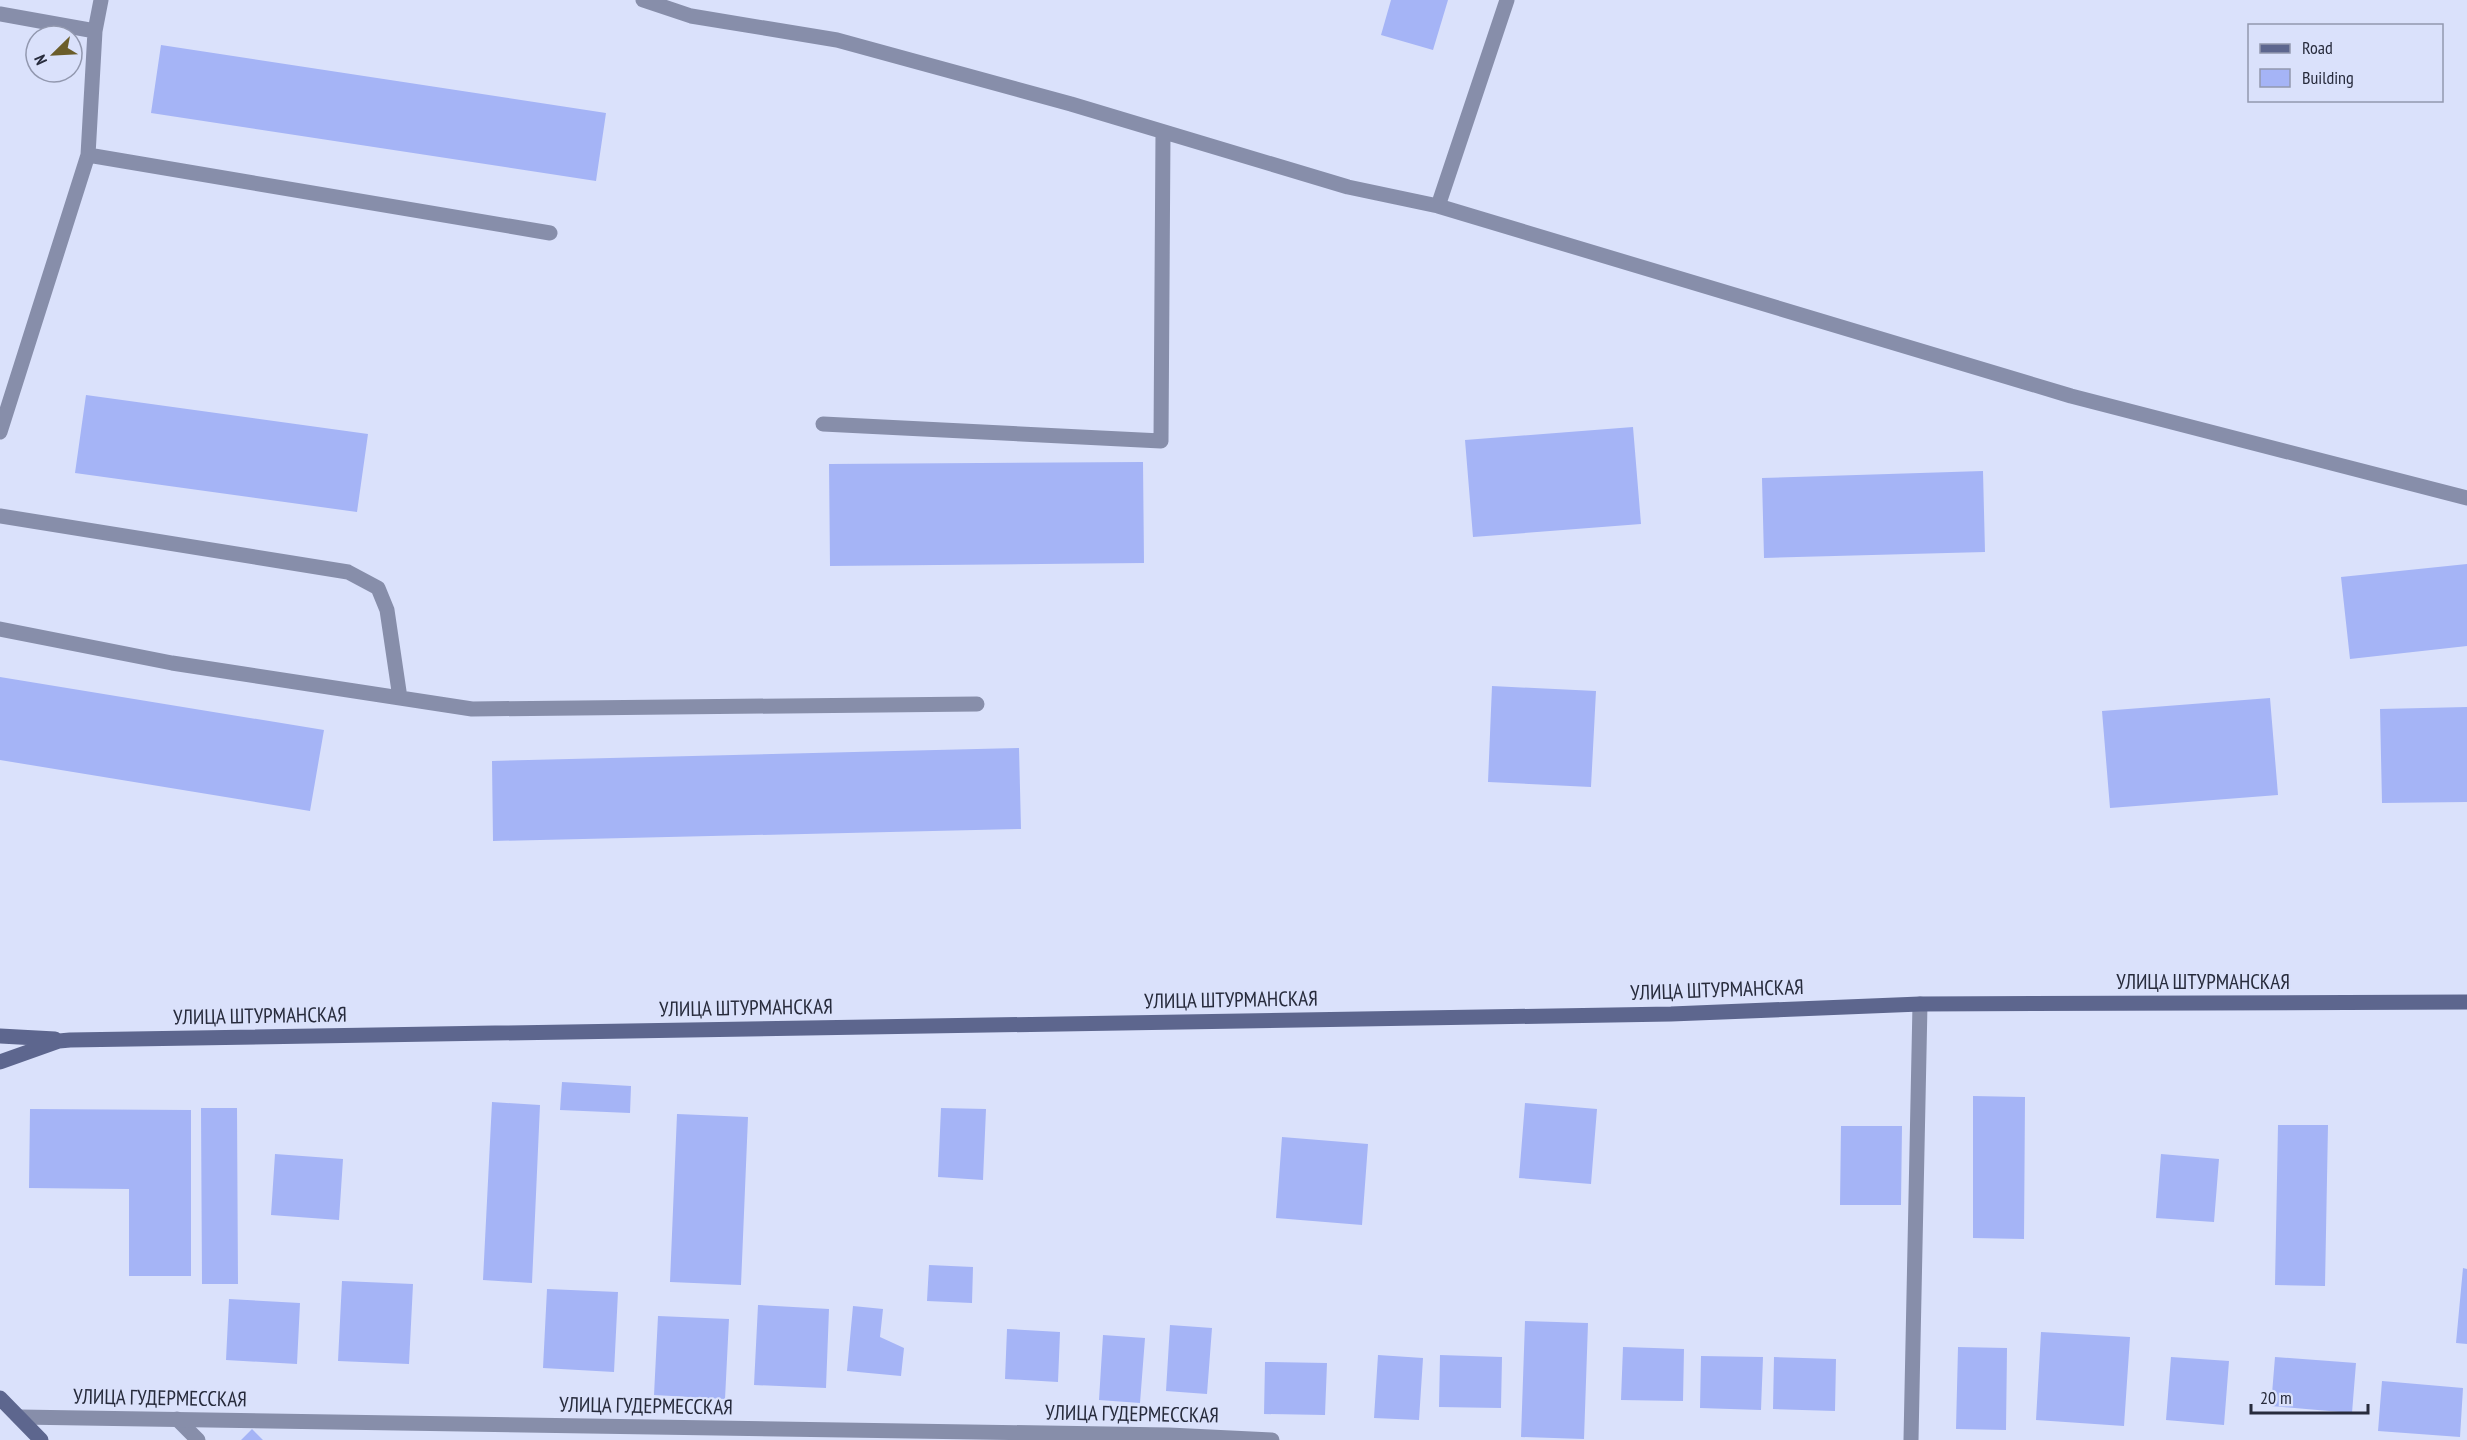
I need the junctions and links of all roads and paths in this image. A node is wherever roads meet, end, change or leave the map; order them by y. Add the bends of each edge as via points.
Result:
1 (101, 0) edge
2 (644, 0) edge
3 (1507, 0) edge
4 (0, 14) edge
5 (95, 31) junction
6 (1163, 132) junction
7 (88, 155) junction
8 (1438, 206) junction
9 (550, 233) dead end
10 (823, 424) dead end
11 (0, 432) edge
12 (2467, 498) edge
13 (0, 516) edge
14 (0, 630) edge
15 (400, 698) junction
16 (977, 704) dead end
17 (2467, 1002) edge
18 (1920, 1004) junction
19 (0, 1036) edge
20 (70, 1041) junction
21 (0, 1062) edge
22 (0, 1398) edge
23 (19, 1417) junction
24 (177, 1419) junction
25 (41, 1440) edge
26 (198, 1440) edge
27 (1272, 1440) edge
28 (1911, 1440) edge

1 - 5 street
2 - 6 street via 691,16 837,40
3 - 8 street
4 - 5 street
5 - 7 street
6 - 8 street via 1348,187
6 - 10 street via 1161,441
7 - 9 street
7 - 11 street
8 - 12 street via 2071,396
13 - 15 street via 348,572 378,588 387,610
14 - 15 street via 172,663
15 - 16 street via 472,709
17 - 18 main road, УЛИЦА ШТУРМАНСКАЯ
18 - 20 main road, УЛИЦА ШТУРМАНСКАЯ via 1671,1014
18 - 28 street
19 - 20 main road
20 - 21 main road, УЛИЦА ШТУРМАНСКАЯ via 59,1041
22 - 23 main road
23 - 24 street, УЛИЦА ГУДЕРМЕССКАЯ
23 - 25 main road
24 - 26 street
24 - 27 street, УЛИЦА ГУДЕРМЕССКАЯ via 1169,1435

